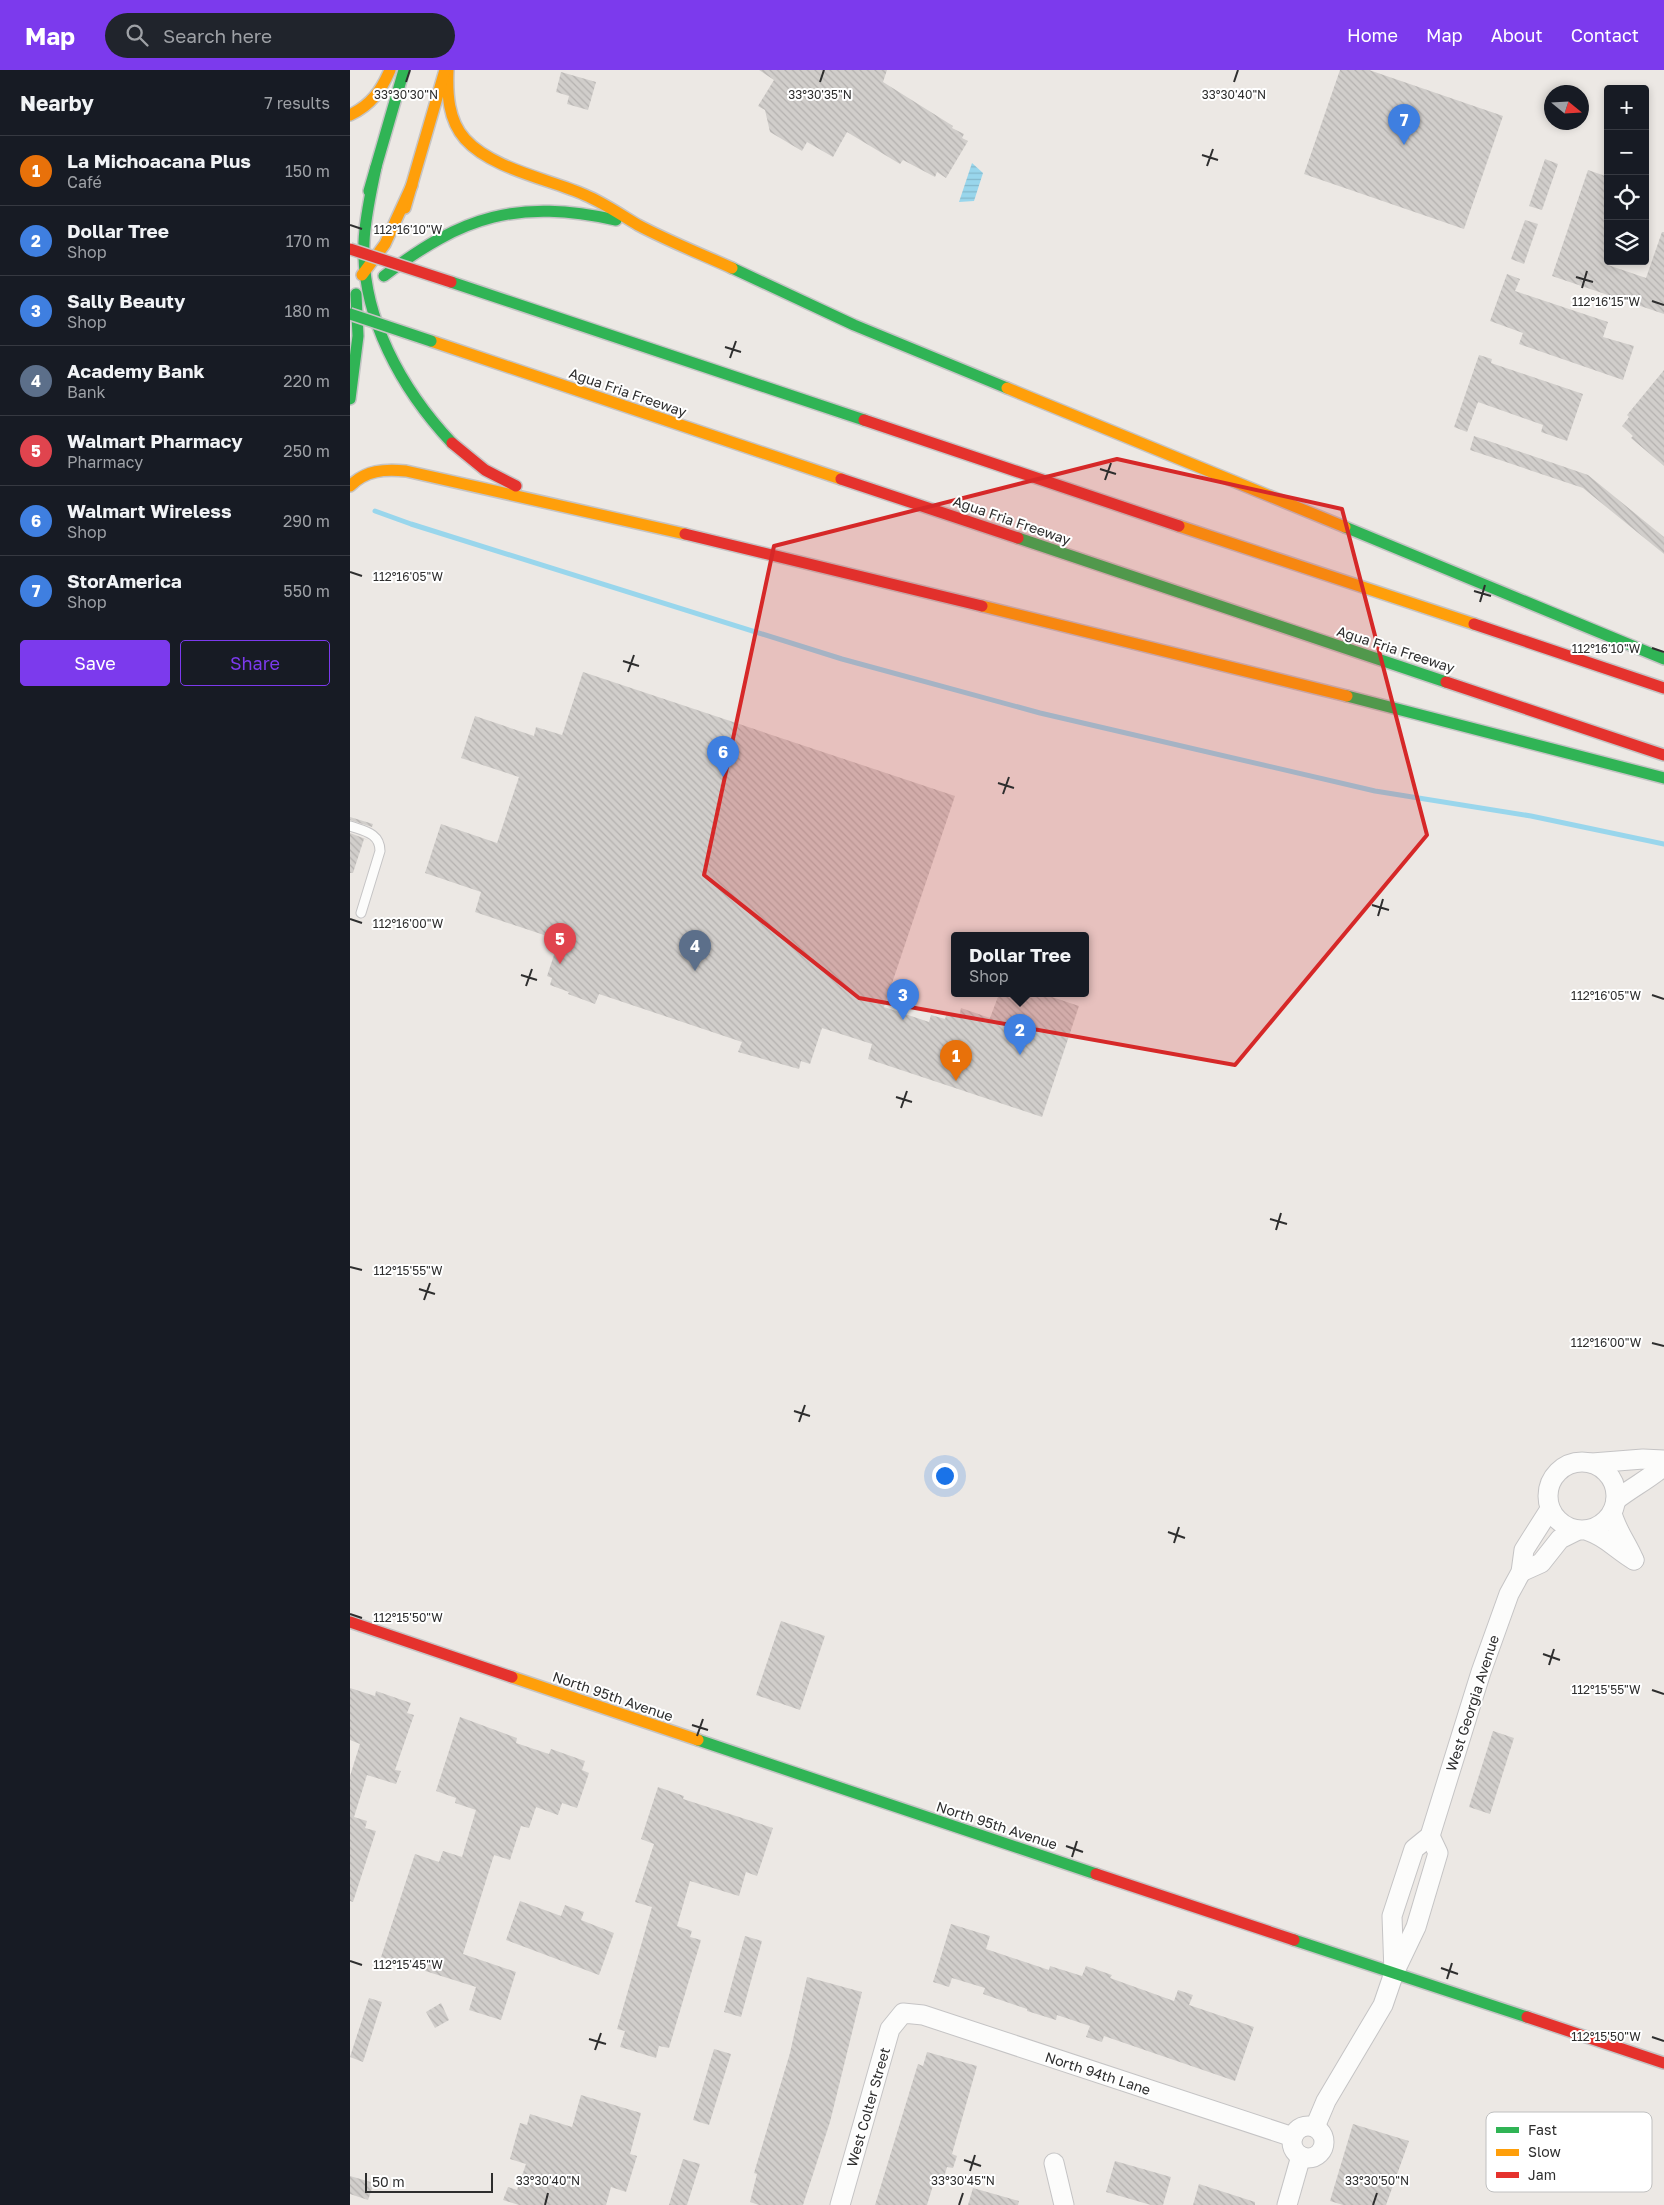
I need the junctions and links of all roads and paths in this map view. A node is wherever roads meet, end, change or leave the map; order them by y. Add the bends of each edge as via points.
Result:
1 (390, 70) edge
2 (404, 70) edge
3 (447, 70) edge
4 (350, 114) edge
5 (376, 167) junction
6 (412, 185) junction
7 (639, 226) junction
8 (350, 249) edge
9 (350, 258) edge
10 (366, 270) junction
11 (352, 271) dead end
12 (383, 284) junction
13 (352, 285) edge
14 (369, 289) junction
15 (357, 300) junction
16 (350, 312) edge
17 (375, 313) junction
18 (350, 400) edge
19 (350, 486) edge
20 (562, 505) junction
21 (1664, 659) edge
22 (1664, 688) edge
23 (1664, 754) edge
24 (1664, 778) edge
25 (350, 826) edge
26 (360, 913) dead end
27 (1664, 1460) edge
28 (1592, 1463) junction
29 (1664, 1466) edge
30 (1614, 1507) junction
31 (1550, 1509) junction
32 (1582, 1531) junction
33 (1520, 1572) junction
34 (350, 1622) edge
35 (1430, 1836) junction
36 (1394, 1973) junction
37 (902, 2013) joint
38 (1664, 2063) edge
39 (1315, 2127) junction
40 (1293, 2137) junction
41 (1301, 2156) junction
42 (1054, 2163) dead end
43 (840, 2205) edge
44 (1064, 2205) edge
45 (1287, 2205) edge

1 - 4 main road via 376,98
2 - 5 main road
3 - 6 main road
3 - 7 main road via 451,111 457,127 474,147 610,206
5 - 9 main road
5 - 10 main road via 365,230
6 - 10 main road via 382,251
6 - 12 main road
7 - 12 main road via 563,211 532,210 505,214 456,230 404,260
7 - 21 main road via 878,335
8 - 22 main road, bridge
10 - 13 main road
10 - 14 main road
11 - 13 main road
12 - 14 main road
12 - 17 main road
13 - 15 main road
14 - 15 main road
14 - 17 main road
15 - 16 main road
15 - 18 main road via 357,349
16 - 23 main road, Agua Fria Freeway, bridge via 690,430
17 - 18 main road
17 - 20 main road via 401,374 444,436 486,471
19 - 20 main road via 370,472 386,469
20 - 24 main road via 1284,679
25 - 26 lane via 370,833 380,845
27 - 28 street
28 - 30 street via 1610,1476 1615,1486
28 - 31 street via 1581,1462 1561,1469 1549,1487
29 - 30 street via 1629,1490
30 - 32 street via 1599,1527
30 - 32 street via 1615,1527 1626,1541 1634,1560 1601,1535
31 - 32 street via 1555,1519 1565,1526
31 - 33 street, West Georgia Avenue via 1524,1550
32 - 33 street via 1560,1539 1541,1563
33 - 35 street, West Georgia Avenue via 1481,1672
34 - 36 main road, North 95th Avenue
35 - 36 street, West Georgia Avenue via 1438,1854 1416,1927
35 - 36 street, West Georgia Avenue via 1414,1850 1392,1916
36 - 38 main road, North 95th Avenue
36 - 39 street, West Georgia Avenue via 1383,2005 1326,2101
37 - 40 street, North 94th Lane via 923,2015
37 - 43 street, West Colter Street via 890,2029
39 - 40 street via 1302,2127
39 - 41 street via 1322,2134 1323,2148 1312,2158
40 - 41 street via 1293,2146
41 - 45 street
42 - 44 street

